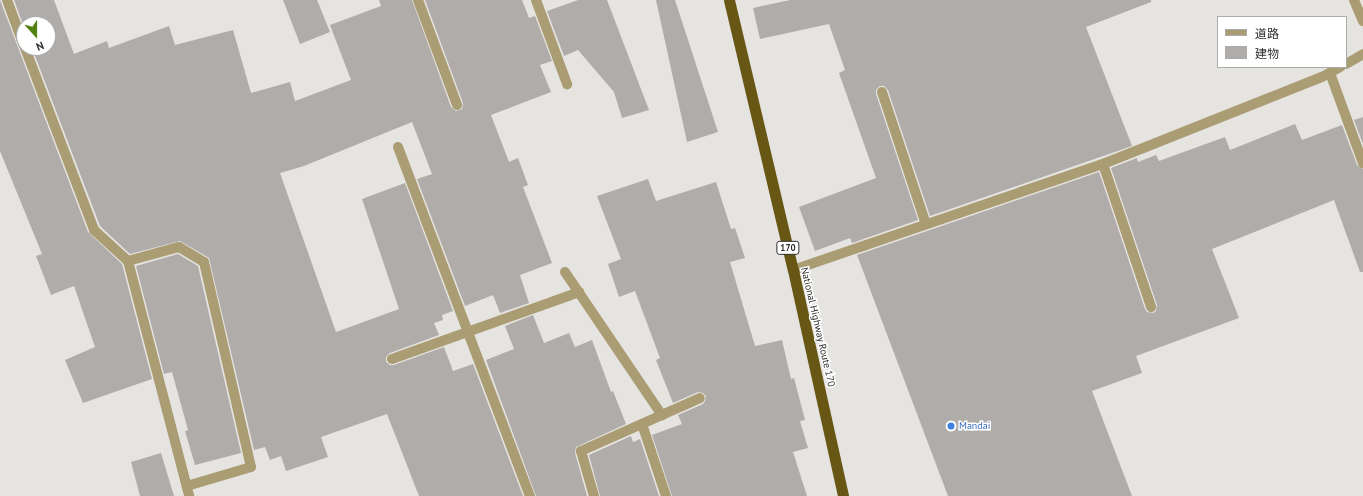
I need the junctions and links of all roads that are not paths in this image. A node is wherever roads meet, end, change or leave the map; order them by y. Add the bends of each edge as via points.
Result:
1 (6, 0) edge
2 (418, 0) edge
3 (536, 0) edge
4 (729, 0) edge
5 (1354, 0) edge
6 (1363, 21) edge
7 (16, 26) edge
8 (1363, 54) edge
9 (27, 56) edge
10 (1347, 63) edge
11 (1338, 68) edge
12 (1330, 73) junction
13 (567, 84) dead end
14 (882, 92) dead end
15 (457, 105) dead end
16 (398, 147) dead end
17 (1363, 163) edge
18 (1103, 164) junction
19 (926, 224) junction
20 (128, 261) junction
21 (793, 270) junction
22 (564, 272) dead end
23 (579, 292) junction
24 (1151, 307) dead end
25 (468, 331) junction
26 (392, 359) dead end
27 (700, 398) dead end
28 (662, 415) junction
29 (642, 424) junction
30 (188, 491) edge
31 (530, 496) edge
32 (594, 496) edge
33 (666, 496) edge
34 (843, 496) edge

1 - 7 street
2 - 15 street
3 - 13 street
4 - 21 highway, National Highway Route 170 / 170
5 - 6 street
8 - 10 street
9 - 20 street via 94,230
11 - 12 street
12 - 17 street
12 - 18 street
14 - 19 street
16 - 25 street
18 - 19 street
18 - 24 street
19 - 21 street
20 - 30 street
20 - 30 street via 179,247 204,262 251,466
21 - 34 highway, National Highway Route 170 / 170
22 - 23 street
23 - 25 street
23 - 28 street
25 - 26 street
25 - 31 street
27 - 28 street
28 - 29 street
29 - 32 street via 581,451
29 - 33 street

